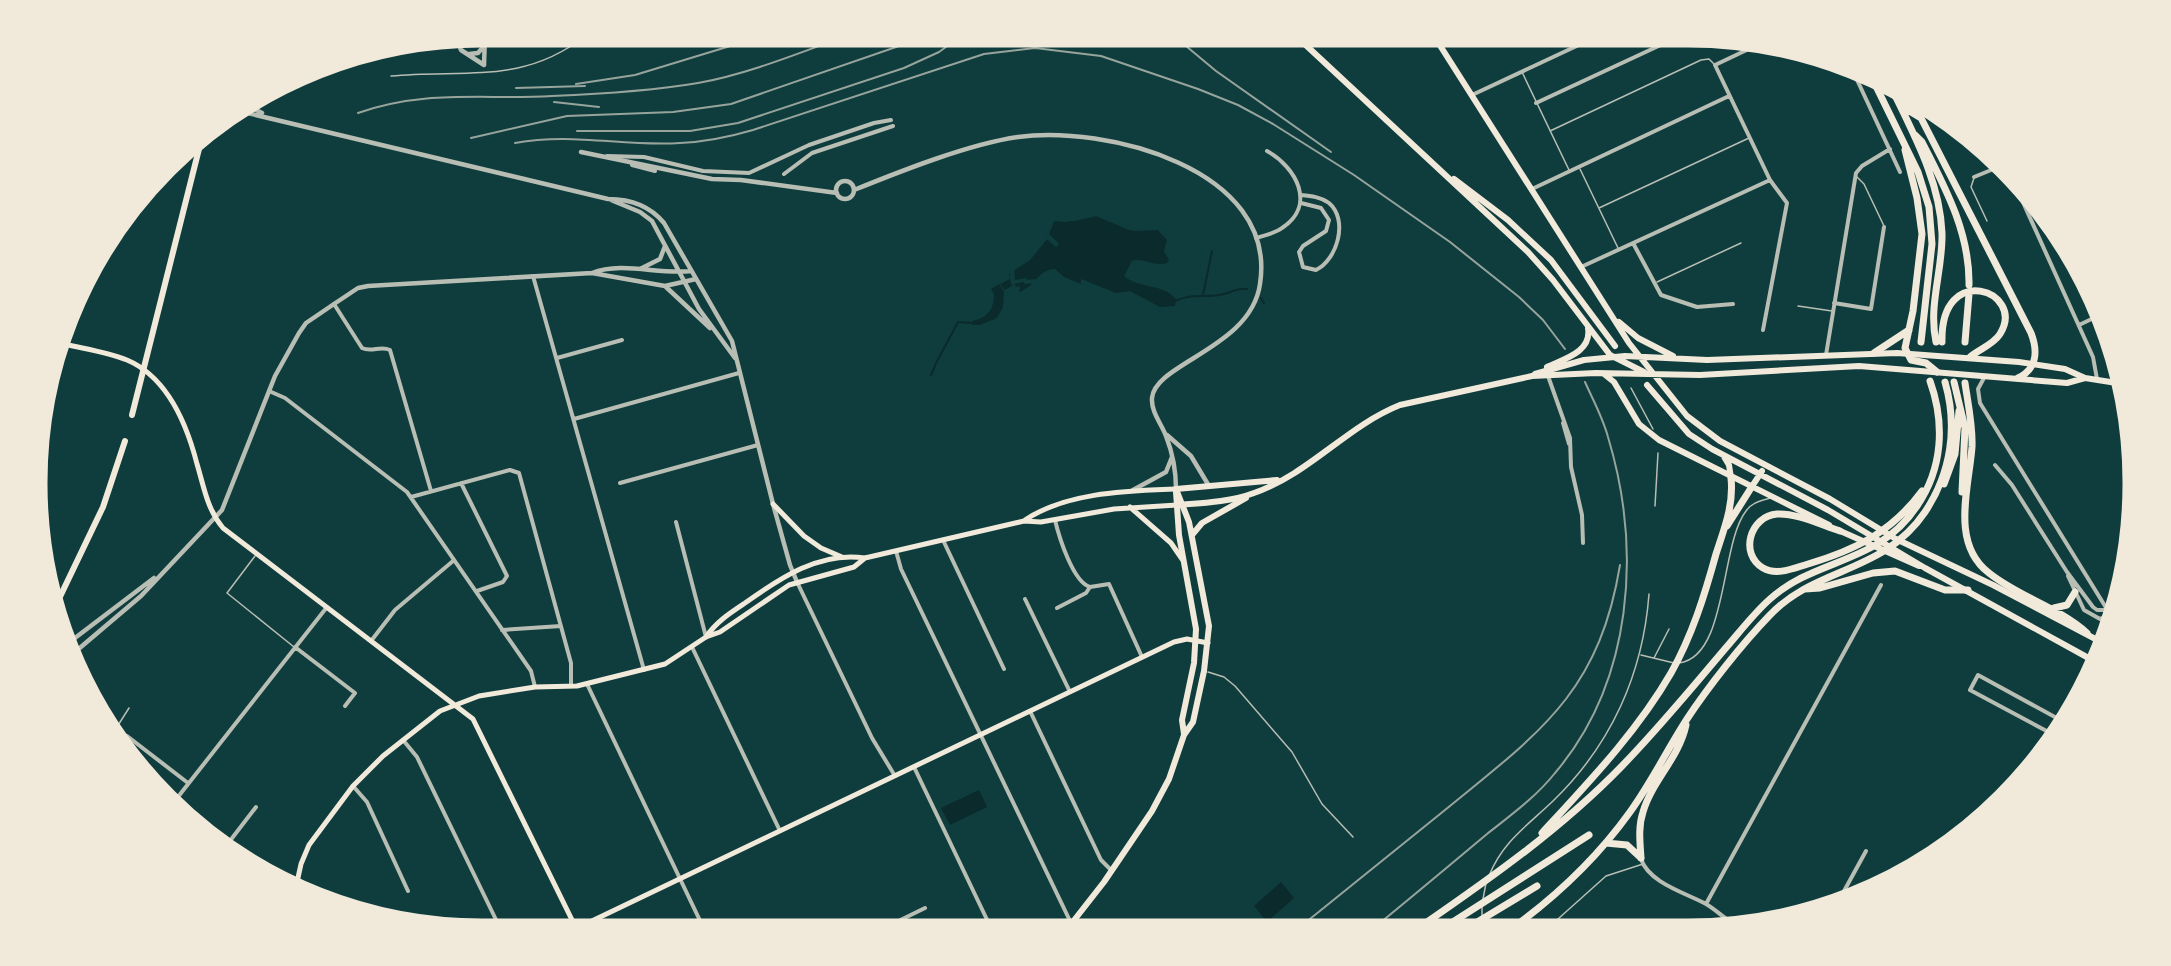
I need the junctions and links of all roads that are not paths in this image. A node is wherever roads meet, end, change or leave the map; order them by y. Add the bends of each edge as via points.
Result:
1 (483, 46) edge
2 (484, 46) edge
3 (572, 46) edge
4 (1307, 46) edge
5 (1440, 46) edge
6 (1577, 46) edge
7 (1659, 46) edge
8 (460, 47) edge
9 (1747, 50) edge
10 (469, 54) junction
11 (1715, 65) junction
12 (1522, 72) junction
13 (391, 76) dead end
14 (1858, 81) edge
15 (1878, 91) edge
16 (1472, 95) junction
17 (1729, 96) junction
18 (1897, 101) edge
19 (1536, 103) junction
20 (1900, 106) junction
21 (257, 110) edge
22 (252, 113) edge
23 (267, 115) junction
24 (891, 120) dead end
25 (893, 126) dead end
26 (1550, 131) junction
27 (1913, 133) junction
28 (1750, 137) junction
29 (1905, 148) junction
30 (1890, 149) junction
31 (1267, 151) dead end
32 (198, 152) edge
33 (581, 152) dead end
34 (602, 156) junction
35 (1579, 166) junction
36 (1992, 170) edge
37 (655, 171) dead end
38 (1569, 171) junction
39 (1900, 172) dead end
40 (1445, 173) junction
41 (784, 174) dead end
42 (1855, 176) junction
43 (1974, 177) joint
44 (1770, 180) junction
45 (1532, 189) junction
46 (854, 190) junction
47 (837, 193) junction
48 (1301, 195) junction
49 (608, 199) junction
50 (1301, 203) junction
51 (2024, 205) edge
52 (1599, 207) junction
53 (1988, 221) dead end
54 (1884, 226) joint
55 (1256, 238) junction
56 (1633, 243) junction
57 (1741, 243) dead end
58 (664, 244) junction
59 (1618, 249) junction
60 (1581, 267) junction
61 (640, 269) junction
62 (691, 271) junction
63 (592, 273) junction
64 (679, 273) junction
65 (533, 276) junction
66 (696, 279) junction
67 (684, 282) junction
68 (1653, 284) junction
69 (1969, 285) dead end
70 (665, 286) junction
71 (1969, 294) dead end
72 (1834, 303) junction
73 (334, 304) junction
74 (1733, 304) dead end
75 (1798, 306) dead end
76 (1833, 312) junction
77 (1611, 315) junction
78 (2092, 319) edge
79 (1586, 324) junction
80 (2079, 325) junction
81 (712, 329) junction
82 (1763, 330) dead end
83 (1909, 330) junction
84 (622, 340) dead end
85 (1921, 342) dead end
86 (1965, 342) dead end
87 (69, 345) edge
88 (1615, 346) dead end
89 (1875, 353) junction
90 (1906, 353) junction
91 (1637, 355) junction
92 (1826, 355) junction
93 (1612, 357) junction
94 (1970, 357) junction
95 (556, 358) junction
96 (735, 358) junction
97 (1676, 358) junction
98 (2034, 364) junction
99 (143, 370) junction
100 (1937, 372) junction
101 (739, 373) junction
102 (1541, 373) junction
103 (1601, 373) junction
104 (1651, 374) junction
105 (1986, 376) junction
106 (2018, 378) junction
107 (2085, 378) junction
108 (2097, 380) junction
109 (1930, 381) dead end
110 (1945, 382) dead end
111 (1954, 382) dead end
112 (1965, 383) dead end
113 (2113, 383) edge
114 (1647, 385) dead end
115 (1631, 388) dead end
116 (269, 391) junction
117 (1959, 396) junction
118 (132, 416) dead end
119 (574, 419) junction
120 (1653, 429) dead end
121 (1165, 434) junction
122 (125, 441) dead end
123 (758, 445) junction
124 (1171, 451) junction
125 (1658, 453) dead end
126 (1720, 453) junction
127 (1766, 465) junction
128 (1995, 465) dead end
129 (1760, 474) junction
130 (1731, 478) junction
131 (1281, 479) junction
132 (461, 483) junction
133 (620, 483) dead end
134 (1210, 487) junction
135 (1751, 488) junction
136 (1176, 489) junction
137 (431, 491) junction
138 (1130, 491) junction
139 (1255, 493) junction
140 (1936, 495) junction
141 (411, 497) junction
142 (1773, 498) junction
143 (773, 504) junction
144 (1180, 505) junction
145 (1655, 506) dead end
146 (1964, 506) junction
147 (1130, 507) junction
148 (215, 518) junction
149 (1055, 519) junction
150 (1024, 521) junction
151 (676, 522) dead end
152 (1899, 523) junction
153 (1840, 531) junction
154 (1722, 533) junction
155 (1192, 535) junction
156 (942, 540) junction
157 (1583, 543) dead end
158 (896, 551) junction
159 (256, 554) junction
160 (842, 557) junction
161 (865, 558) junction
162 (453, 561) junction
163 (1184, 562) junction
164 (1925, 568) junction
165 (792, 572) junction
166 (2067, 572) junction
167 (159, 575) junction
168 (797, 582) junction
169 (1881, 585) dead end
170 (1090, 587) junction
171 (1802, 589) junction
172 (1968, 590) junction
173 (477, 591) junction
174 (2075, 592) junction
175 (1649, 594) dead end
176 (61, 595) edge
177 (1025, 599) dead end
178 (2106, 607) edge
179 (327, 608) junction
180 (1057, 608) dead end
181 (2052, 608) junction
182 (2105, 610) edge
183 (2102, 619) edge
184 (561, 626) junction
185 (1669, 629) dead end
186 (502, 630) junction
187 (2087, 633) junction
188 (706, 637) junction
189 (75, 638) edge
190 (2095, 638) edge
191 (371, 641) junction
192 (1196, 641) junction
193 (1208, 643) junction
194 (295, 647) junction
195 (692, 647) junction
196 (79, 648) edge
197 (1640, 655) junction
198 (1142, 657) junction
199 (2088, 657) edge
200 (1654, 659) junction
201 (1676, 663) junction
202 (1004, 669) dead end
203 (644, 670) junction
204 (1204, 671) junction
205 (587, 684) junction
206 (535, 687) junction
207 (572, 687) junction
208 (1070, 692) junction
209 (455, 704) junction
210 (345, 706) dead end
211 (129, 708) dead end
212 (1030, 711) junction
213 (1688, 718) junction
214 (2056, 718) edge
215 (119, 725) edge
216 (2047, 731) edge
217 (981, 735) junction
218 (1184, 735) junction
219 (128, 737) edge
220 (402, 739) junction
221 (914, 767) junction
222 (895, 776) junction
223 (188, 783) junction
224 (353, 786) junction
225 (178, 796) edge
226 (256, 807) dead end
227 (780, 831) junction
228 (1589, 835) dead end
229 (1353, 837) dead end
230 (231, 839) edge
231 (1606, 843) junction
232 (1866, 851) dead end
233 (1524, 852) junction
234 (1642, 861) junction
235 (1112, 871) junction
236 (298, 878) edge
237 (680, 879) junction
238 (1537, 886) dead end
239 (1845, 890) edge
240 (408, 891) dead end
241 (1706, 904) junction
242 (924, 908) dead end
243 (1726, 918) edge
244 (496, 920) edge
245 (572, 920) edge
246 (595, 920) edge
247 (700, 920) edge
248 (900, 920) edge
249 (987, 920) edge
250 (1067, 920) edge
251 (1075, 920) edge
252 (1430, 920) edge
253 (1456, 920) edge
254 (1481, 920) edge
255 (1482, 920) edge
256 (1523, 920) edge
257 (1557, 920) edge

1 - 10 street via 478,53
2 - 10 street via 484,64
3 - 13 lane via 518,69
4 - 40 main road
5 - 16 main road
6 - 12 street
7 - 19 street
8 - 10 street
9 - 11 street
11 - 17 street
11 - 26 lane via 1708,59 1701,60
12 - 16 street
12 - 19 lane
14 - 30 street
15 - 29 highway
16 - 45 main road
17 - 28 street
17 - 35 street
18 - 20 highway
19 - 26 lane
20 - 27 highway
20 - 98 highway via 1921,118 2000,268 2034,340
21 - 23 street
22 - 23 street
23 - 49 street
24 - 34 street via 809,145 749,173 703,171 644,156
25 - 41 street via 812,153
26 - 38 lane
27 - 69 highway via 1922,142 1954,209
27 - 94 highway via 1932,180 1940,219 1941,256 1933,310 1939,342 1952,301 1966,291 1988,292 2001,304 2004,326 1994,341
28 - 44 street
28 - 52 lane
29 - 83 highway via 1922,234
29 - 85 highway via 1923,184 1931,220
30 - 39 street
30 - 42 street via 1860,167
31 - 48 street via 1290,169
32 - 99 main road
33 - 34 street
34 - 37 street
34 - 47 street via 712,179
35 - 38 street
35 - 52 lane
36 - 43 street
38 - 45 street
40 - 79 main road via 1544,269
40 - 88 main road via 1478,195 1551,260
42 - 54 lane via 1863,182
42 - 72 street
43 - 53 lane via 1971,187
44 - 56 street
44 - 82 street via 1785,197 1788,207
45 - 60 main road
46 - 47 street via 847,198
46 - 47 street via 850,183 842,181
46 - 55 street via 1001,140 1040,135 1088,136 1139,148 1191,170 1232,198
48 - 50 street
48 - 50 street via 1327,202 1337,219 1335,250 1316,270 1303,267 1299,252 1323,234 1329,220 1321,208
49 - 58 street via 647,216
49 - 62 street via 642,205 654,212
50 - 55 street via 1284,227
51 - 80 street
52 - 59 lane
54 - 72 street via 1871,309
55 - 121 street via 1261,283 1250,311 1214,346 1162,377 1154,391 1153,405
56 - 59 street
56 - 68 street
57 - 68 lane
58 - 61 street via 660,259
58 - 64 street
59 - 60 street
60 - 77 main road
61 - 63 street
61 - 64 street
62 - 64 street
62 - 66 street
63 - 65 street
63 - 70 street
64 - 67 street
65 - 73 street via 368,286
65 - 95 street
66 - 67 street
66 - 96 street via 732,341
67 - 70 street
67 - 81 street
68 - 74 street via 1661,295 1691,306
70 - 81 street
71 - 86 highway
72 - 76 street
73 - 116 street via 306,323
73 - 137 street via 362,348 390,350
75 - 76 lane
76 - 92 street
77 - 91 main road
77 - 97 main road via 1638,338
78 - 80 street
79 - 93 main road
79 - 102 main road via 1587,341 1578,352
80 - 108 street via 2093,357
81 - 96 street
83 - 89 highway
83 - 90 highway
84 - 95 street
87 - 99 main road via 118,357
89 - 90 main road
89 - 92 main road
90 - 94 main road
90 - 100 highway via 1911,360 1926,363
91 - 93 main road
91 - 97 main road
91 - 104 main road
92 - 97 main road
93 - 102 main road via 1584,360
93 - 104 main road
94 - 98 main road
95 - 119 street
96 - 101 street
98 - 106 highway
98 - 107 main road via 2065,369
99 - 118 main road
99 - 148 main road via 164,391 181,420
100 - 104 main road via 1842,366 1700,375
100 - 105 main road
101 - 119 street
101 - 123 street
102 - 103 main road
102 - 131 main road via 1390,409
102 - 157 street via 1569,445
103 - 104 main road
103 - 130 main road via 1614,382 1642,427
104 - 127 main road via 1698,426
105 - 106 main road
105 - 178 street via 1977,391 1982,407
106 - 107 main road via 2067,383
107 - 108 main road
108 - 113 main road
109 - 152 highway via 1940,425 1934,471
110 - 140 highway via 1952,437
111 - 117 highway
112 - 146 highway via 1972,435
114 - 126 main road via 1689,434
115 - 120 lane
116 - 141 street via 285,398
116 - 148 street via 228,500
117 - 140 highway via 1955,454
117 - 146 highway via 1965,428 1961,497
119 - 203 street
121 - 124 street
121 - 134 street via 1191,456
122 - 176 main road via 103,507
123 - 133 street
123 - 143 street
124 - 136 street
124 - 138 street via 1166,472
125 - 145 lane
126 - 129 main road
126 - 130 main road via 1727,461
127 - 129 main road
127 - 187 main road via 1903,543
128 - 166 street via 2012,484
129 - 135 main road
129 - 164 main road
130 - 135 main road
130 - 154 highway via 1732,501
131 - 134 main road
131 - 139 main road
132 - 137 street
132 - 173 street via 507,579
132 - 184 street via 510,470 521,476
134 - 136 main road
135 - 142 main road
135 - 154 highway
136 - 138 main road
136 - 144 main road
137 - 141 street
138 - 150 main road via 1038,512
139 - 144 main road
139 - 155 main road via 1202,523
140 - 171 highway via 1910,531 1890,549
141 - 162 street
142 - 153 main road
142 - 201 lane via 1756,502 1745,511 1707,641 1696,656
143 - 160 main road via 804,536
143 - 165 street
144 - 147 main road
144 - 155 main road
144 - 163 main road
146 - 181 highway via 1966,536 1980,564 1992,576
147 - 149 main road
147 - 163 main road via 1171,543
148 - 159 main road
148 - 167 street
149 - 150 main road
149 - 170 street via 1078,578
150 - 156 main road
151 - 188 street
152 - 153 highway via 1847,552 1780,571 1764,568 1750,551 1753,529 1774,515
152 - 233 highway via 1876,546 1810,573 1769,600 1623,765
153 - 164 main road
154 - 201 highway via 1701,603
155 - 193 main road via 1208,620
156 - 158 main road
156 - 202 street
158 - 161 main road
158 - 217 street via 901,569
159 - 179 main road
159 - 194 lane via 226,593
160 - 161 main road
160 - 165 main road
161 - 168 main road via 854,567
162 - 173 street
162 - 191 street via 395,610
163 - 192 main road
164 - 172 main road
165 - 168 street
165 - 188 main road via 715,624
166 - 174 street
166 - 182 street via 2094,608
167 - 189 street
167 - 196 street via 141,596
168 - 188 main road
168 - 222 street via 872,738
169 - 241 street
170 - 180 street
170 - 198 street via 1106,582 1111,587
171 - 172 highway via 1894,571 1945,590
171 - 213 highway via 1767,618
172 - 199 main road
173 - 186 street
174 - 181 highway via 2067,605
174 - 183 street via 2089,615
175 - 197 lane
177 - 208 street
179 - 191 main road
179 - 194 street
181 - 187 highway
184 - 186 street
184 - 207 street via 572,666
185 - 200 lane
186 - 206 street via 531,671
187 - 190 main road
188 - 195 main road
191 - 209 main road
192 - 193 main road
192 - 198 main road via 1177,641
192 - 218 main road via 1182,720
193 - 204 main road
194 - 210 street via 354,693
194 - 223 street
195 - 203 main road via 665,664
195 - 227 street
197 - 200 lane
197 - 255 lane via 1623,704 1596,750 1565,789 1503,848 1492,868
198 - 208 main road
200 - 201 lane
201 - 233 highway via 1597,773
203 - 205 main road
204 - 218 main road via 1192,722
204 - 229 lane via 1224,676 1235,686 1292,752 1322,804
205 - 207 main road
205 - 237 street
206 - 207 main road
206 - 209 main road via 478,696
208 - 212 main road
209 - 220 main road via 434,714
209 - 245 main road via 478,726
211 - 215 lane
212 - 217 main road
212 - 235 street via 1101,860
213 - 231 highway via 1642,794
213 - 234 highway via 1682,742 1643,809 1639,834
214 - 216 street via 1978,675 1970,690
217 - 221 main road
217 - 250 street
218 - 235 main road via 1164,790
219 - 223 street
220 - 224 main road
220 - 244 street via 417,757
221 - 222 main road
221 - 249 street
222 - 227 main road
223 - 225 street
224 - 236 main road via 304,855
224 - 240 street via 367,802
226 - 230 street
227 - 237 main road
228 - 253 highway
231 - 234 highway via 1627,845
231 - 256 highway via 1558,893
232 - 239 street
233 - 252 highway
234 - 241 street via 1656,877
234 - 257 lane via 1606,876
235 - 251 main road
237 - 246 main road
237 - 247 street
238 - 254 highway
241 - 243 street
242 - 248 street

